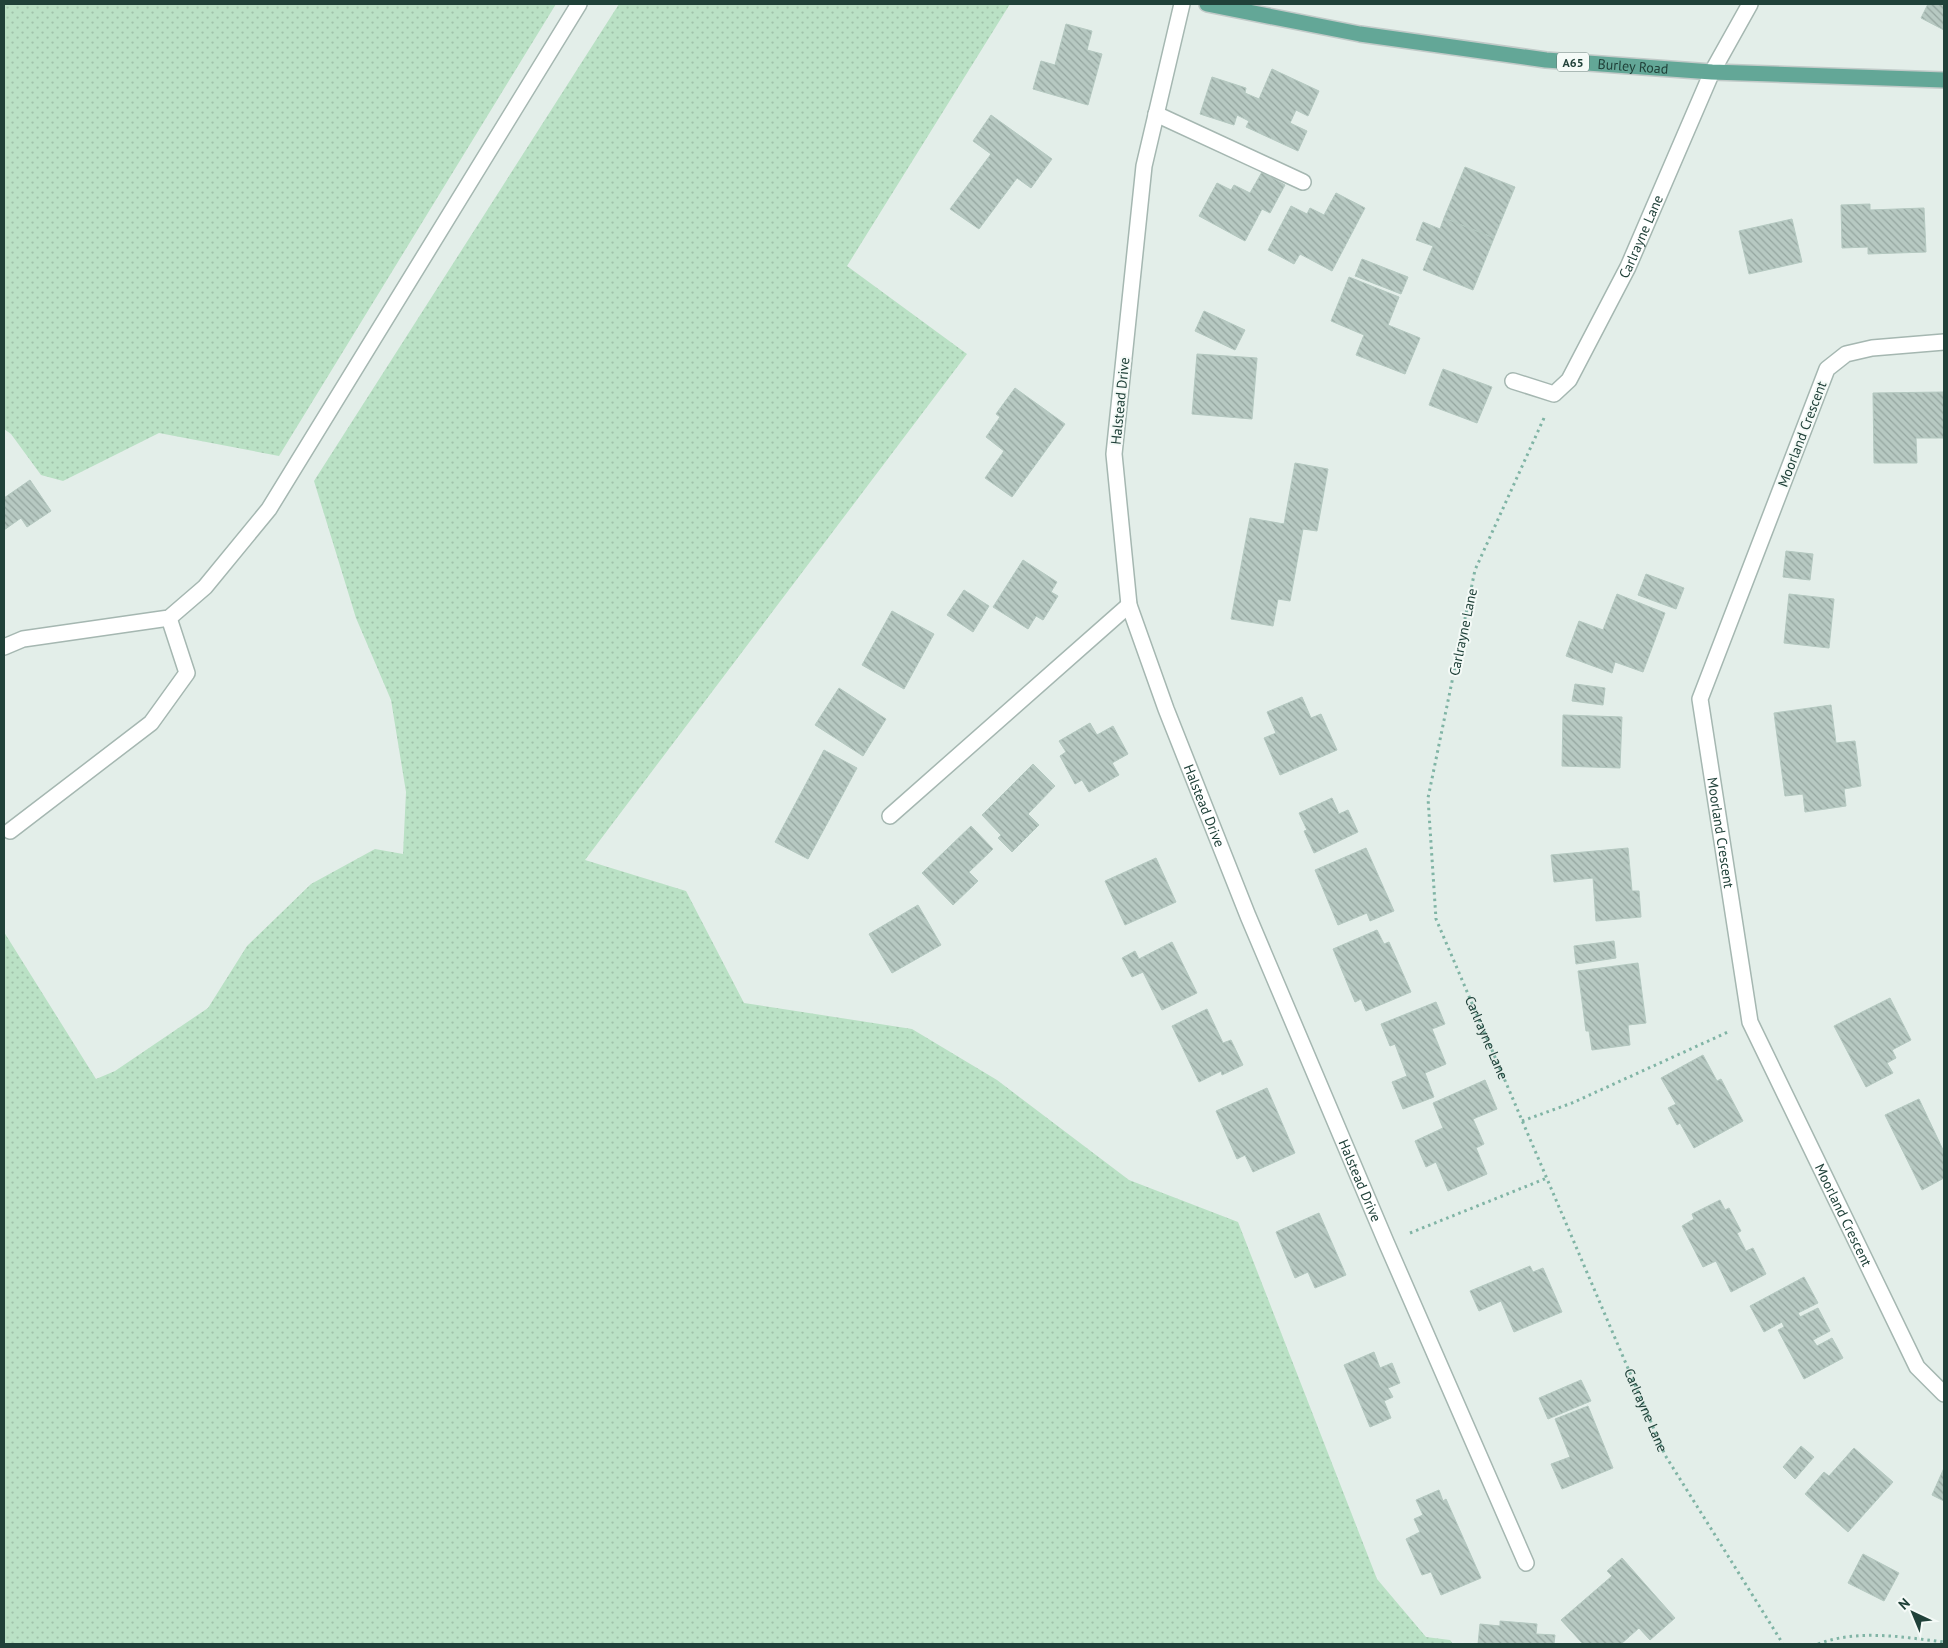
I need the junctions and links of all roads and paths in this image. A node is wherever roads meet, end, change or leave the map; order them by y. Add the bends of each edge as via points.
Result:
1 (579, 4) edge
2 (1182, 4) edge
3 (1207, 4) edge
4 (1750, 4) edge
5 (1712, 72) junction
6 (1944, 80) edge
7 (1156, 114) junction
8 (1303, 182) dead end
9 (1944, 342) edge
10 (1513, 381) dead end
11 (1554, 394) junction
12 (1130, 605) junction
13 (169, 618) junction
14 (4, 647) edge
15 (890, 816) dead end
16 (10, 831) dead end
17 (1750, 1022) junction
18 (1522, 1121) junction
19 (1547, 1178) junction
20 (1386, 1242) junction
21 (1944, 1394) edge
22 (1526, 1563) dead end
23 (1944, 1642) edge
24 (1783, 1644) edge
25 (1818, 1644) edge

1 - 13 street via 269,509 204,587
2 - 7 street, Halstead Drive
3 - 5 main road, Burley Road / A65 via 1360,34 1546,60
4 - 5 street, Carlrayne Lane
5 - 6 main road, Burley Road / A65
5 - 11 street, Carlrayne Lane via 1628,267 1570,380
7 - 8 street
7 - 12 street, Halstead Drive via 1144,166 1114,454
9 - 17 street, Moorland Crescent via 1872,348 1846,354 1827,369 1700,699
10 - 11 street
11 - 18 path, Carlrayne Lane via 1476,570 1428,798 1436,919
12 - 15 street
12 - 20 street, Halstead Drive via 1166,709 1248,916
13 - 14 street via 23,639
13 - 16 street via 187,673 151,724
17 - 18 path via 1572,1103
17 - 21 street, Moorland Crescent via 1917,1367
18 - 19 path, Carlrayne Lane
19 - 20 path
19 - 24 path, Carlrayne Lane via 1665,1455
20 - 22 street, Halstead Drive
23 - 25 path via 1880,1634 1832,1639

